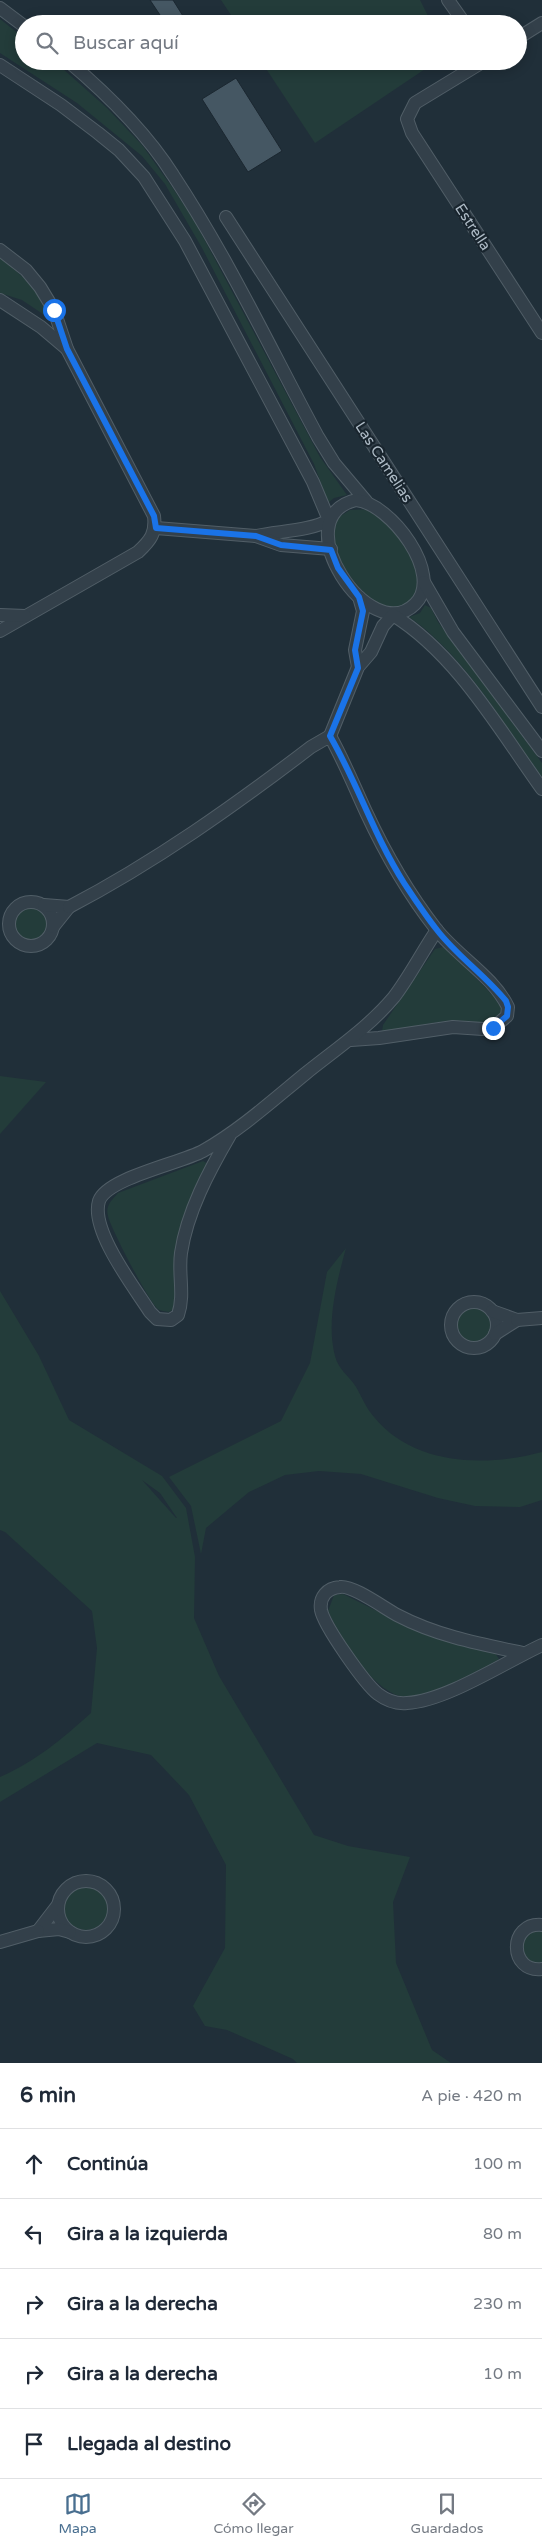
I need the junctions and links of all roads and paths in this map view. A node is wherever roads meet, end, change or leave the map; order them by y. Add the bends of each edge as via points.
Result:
1 (448, 0) edge
2 (0, 8) edge
3 (459, 15) edge
4 (15, 19) edge
5 (542, 23) edge
6 (527, 32) edge
7 (0, 65) edge
8 (77, 70) edge
9 (469, 70) edge
10 (226, 217) dead end
11 (0, 250) edge
12 (0, 300) edge
13 (542, 333) edge
14 (67, 349) junction
15 (366, 501) junction
16 (329, 520) junction
17 (156, 528) junction
18 (256, 536) junction
19 (331, 550) junction
20 (424, 582) junction
21 (359, 597) junction
22 (0, 615) edge
23 (392, 615) junction
24 (25, 616) junction
25 (0, 631) edge
26 (358, 668) junction
27 (542, 707) edge
28 (330, 736) junction
29 (542, 751) edge
30 (542, 790) edge
31 (44, 906) junction
32 (70, 907) junction
33 (53, 927) junction
34 (437, 930) junction
35 (351, 1040) junction
36 (230, 1135) junction
37 (492, 1311) junction
38 (542, 1318) edge
39 (517, 1320) junction
40 (495, 1334) junction
41 (542, 1645) edge
42 (523, 1653) junction
43 (58, 1905) junction
44 (542, 1926) edge
45 (38, 1931) junction
46 (70, 1932) junction
47 (0, 1942) edge
48 (542, 1969) edge

1 - 3 street
2 - 4 street
5 - 6 street
7 - 16 street via 98,133 144,177 185,241 313,482
8 - 15 street via 128,118 173,175 222,258 318,437 334,463
9 - 13 street, Estrella via 415,103 407,119 412,133
10 - 27 street, Las Camelias
11 - 14 street via 26,270 40,287 54,310
12 - 14 street
14 - 17 street via 154,516
15 - 16 street via 345,503 334,511
15 - 20 street via 389,516 402,530 413,548
16 - 18 street via 318,526
16 - 19 street via 327,537
17 - 18 street
17 - 24 street via 151,540 138,552
18 - 19 street via 281,545
19 - 21 street via 338,568
20 - 23 street via 423,593 411,609
20 - 29 street via 452,632
21 - 23 street via 375,610
21 - 26 street via 363,611 355,650
22 - 24 street
23 - 26 street
23 - 30 street via 411,626 439,651
24 - 25 street
26 - 28 street
28 - 32 street via 310,747 200,828
28 - 34 street via 388,857
31 - 32 street
31 - 33 street via 52,915
31 - 33 street via 30,901 16,907 11,914 9,928 17,941 32,946 46,940
32 - 33 street
34 - 35 street via 394,997
34 - 35 street via 498,992 508,1007 507,1016 493,1028 437,1028
35 - 36 street
36 - 36 street via 196,1155 116,1185 100,1200 98,1209 102,1232 157,1319 171,1320 178,1315 182,1297 180,1257 183,1241 190,1217
37 - 39 street
37 - 40 street via 497,1322
37 - 40 street via 479,1302 464,1304 451,1323 456,1338 468,1347 484,1345
38 - 39 street
39 - 40 street
41 - 42 street
42 - 42 street via 427,1629 346,1587 324,1593 321,1602 326,1622 361,1676 378,1694 396,1702 418,1702 435,1696 474,1680
43 - 45 street
43 - 46 street via 60,1920
43 - 46 street via 67,1888 75,1883 94,1882 110,1893 114,1912 106,1929 89,1937
44 - 48 street via 529,1926 516,1944 516,1952 524,1965
45 - 46 street via 59,1929
45 - 47 street

